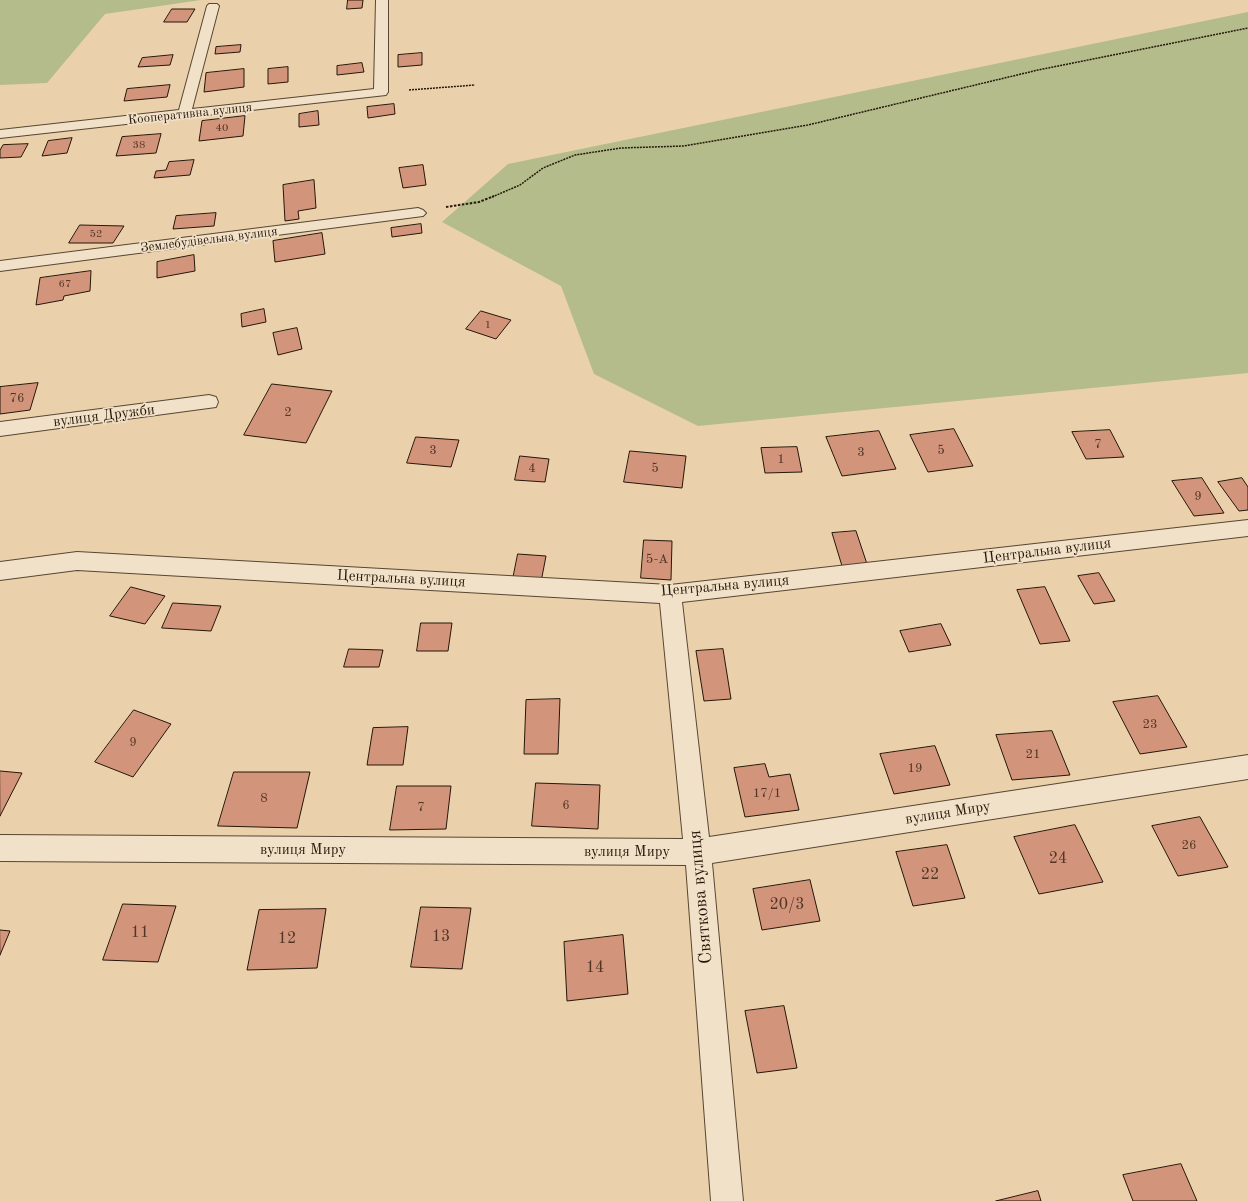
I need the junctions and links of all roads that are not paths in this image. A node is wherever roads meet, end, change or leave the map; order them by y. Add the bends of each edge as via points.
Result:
1 (382, 0) edge
2 (213, 6) dead end
3 (184, 115) junction
4 (0, 134) edge
5 (418, 214) road end
6 (0, 266) edge
7 (209, 402) dead end
8 (0, 429) edge
9 (1248, 528) edge
10 (0, 571) edge
11 (670, 594) junction
12 (1248, 767) edge
13 (0, 848) edge
14 (698, 852) junction
15 (727, 1201) edge

1 - 3 street, Кооперативна вулиця via 381,92
2 - 3 street
3 - 4 street, Кооперативна вулиця
5 - 6 street, Землебудівельна вулиця
7 - 8 street, вулиця Дружби
9 - 11 street, Центральна вулиця
10 - 11 street, Центральна вулиця via 77,561
11 - 14 street, Святкова вулиця
12 - 14 street, вулиця Миру
13 - 14 street, вулиця Миру
14 - 15 street, Святкова вулиця

